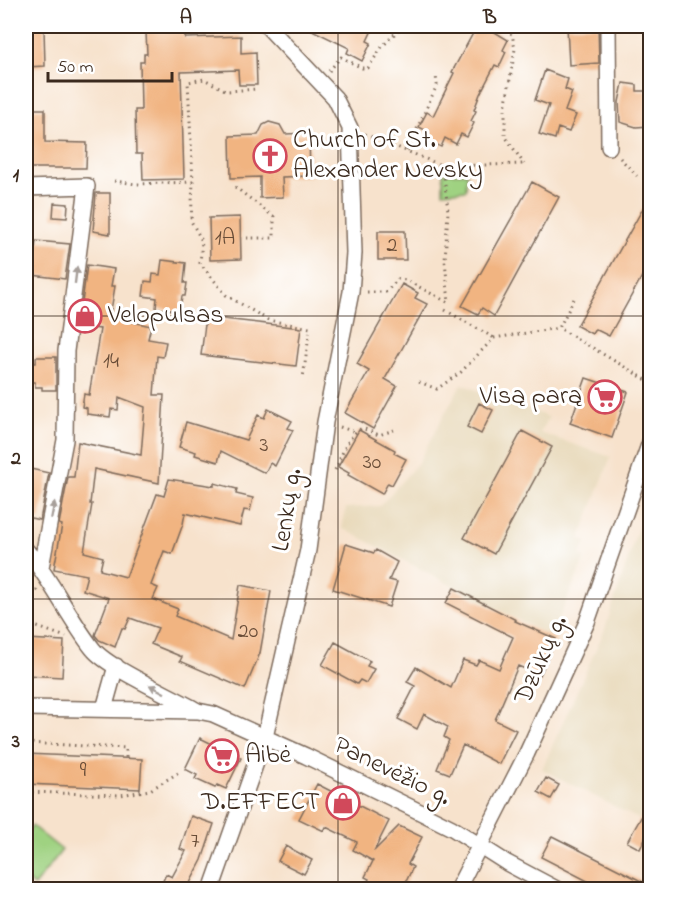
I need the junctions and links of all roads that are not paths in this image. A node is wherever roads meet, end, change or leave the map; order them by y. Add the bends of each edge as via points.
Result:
1 (267, 26) edge
2 (608, 26) edge
3 (609, 147) road end
4 (26, 188) edge
5 (651, 442) edge
6 (26, 550) edge
7 (41, 567) junction
8 (116, 666) junction
9 (26, 708) edge
10 (104, 709) junction
11 (198, 711) junction
12 (264, 737) junction
13 (479, 845) junction
14 (211, 890) edge
15 (457, 890) edge
16 (558, 890) edge

1 - 12 street, Lenkų g. via 335,98 351,128 354,253 351,292 325,422 308,550
2 - 3 street
7 -> 4 street via 65,440 66,351 87,186
5 - 13 street, Dzūkų g. via 587,622 527,753
6 - 7 street, Panevėžio g.
7 - 8 street, Panevėžio g. via 94,651
8 - 10 street
11 -> 8 street, Panevėžio g.
9 - 10 street, Panevėžio g.
10 - 11 street, Panevėžio g.
11 - 12 street, Panevėžio g.
12 - 13 street, Panevėžio g. via 434,819
12 - 14 street, Lenkų g.
13 - 15 street, Dzūkų g.
13 - 16 street, Panevėžio g.

